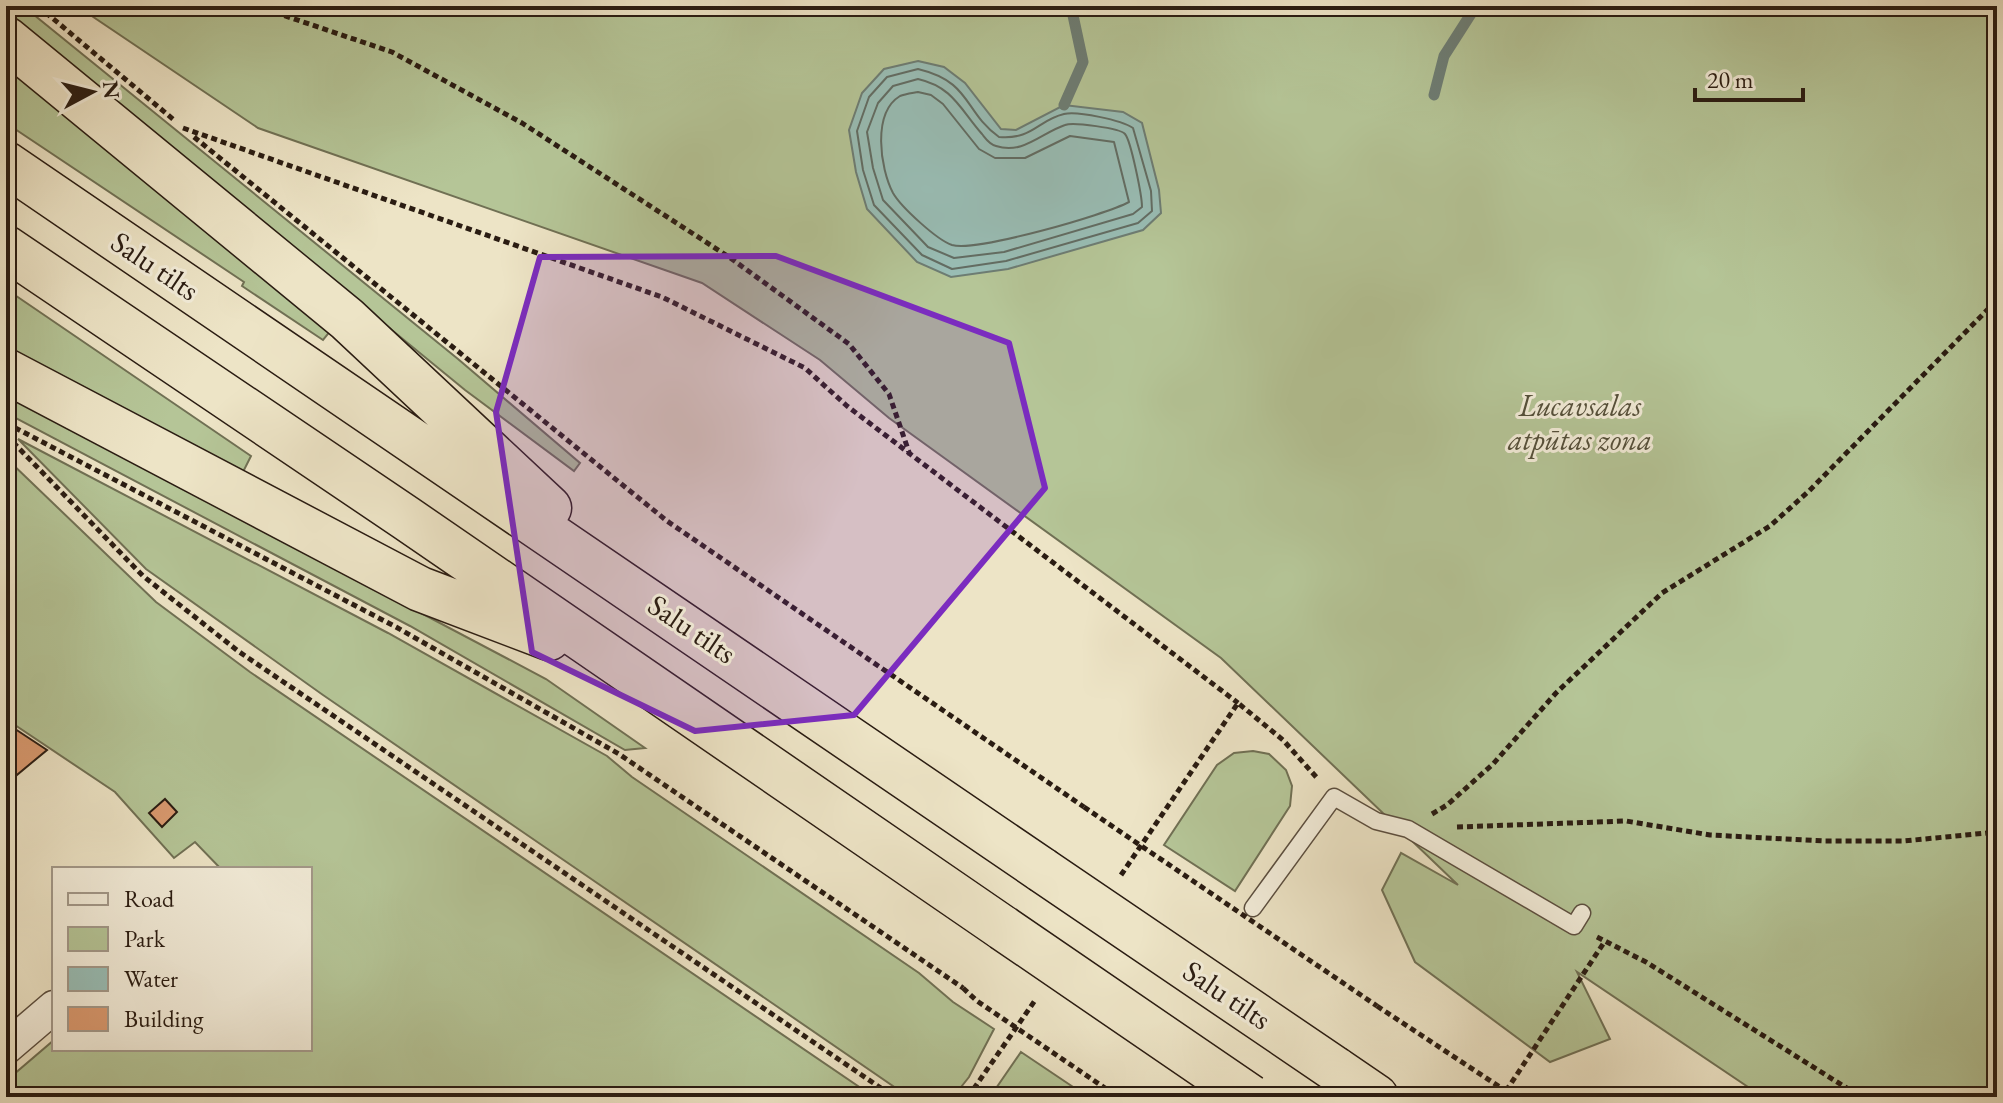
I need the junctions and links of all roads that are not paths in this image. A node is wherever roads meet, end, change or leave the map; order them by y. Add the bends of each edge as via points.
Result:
1 (6, 39) edge
2 (6, 164) edge
3 (6, 248) edge
4 (6, 371) edge
5 (647, 599) junction
6 (609, 660) junction
7 (1253, 908) dead end
8 (1578, 920) road end
9 (52, 1009) edge
10 (6, 1048) edge
11 (1250, 1097) edge
12 (1376, 1097) edge

1 - 5 highway via 347,319
2 - 5 highway, Salu tilts
3 - 6 highway
4 - 6 highway via 420,589
5 - 12 highway, Salu tilts, bridge
6 - 11 highway, bridge
7 - 8 lane via 1334,797 1376,821 1408,829
9 - 10 street

